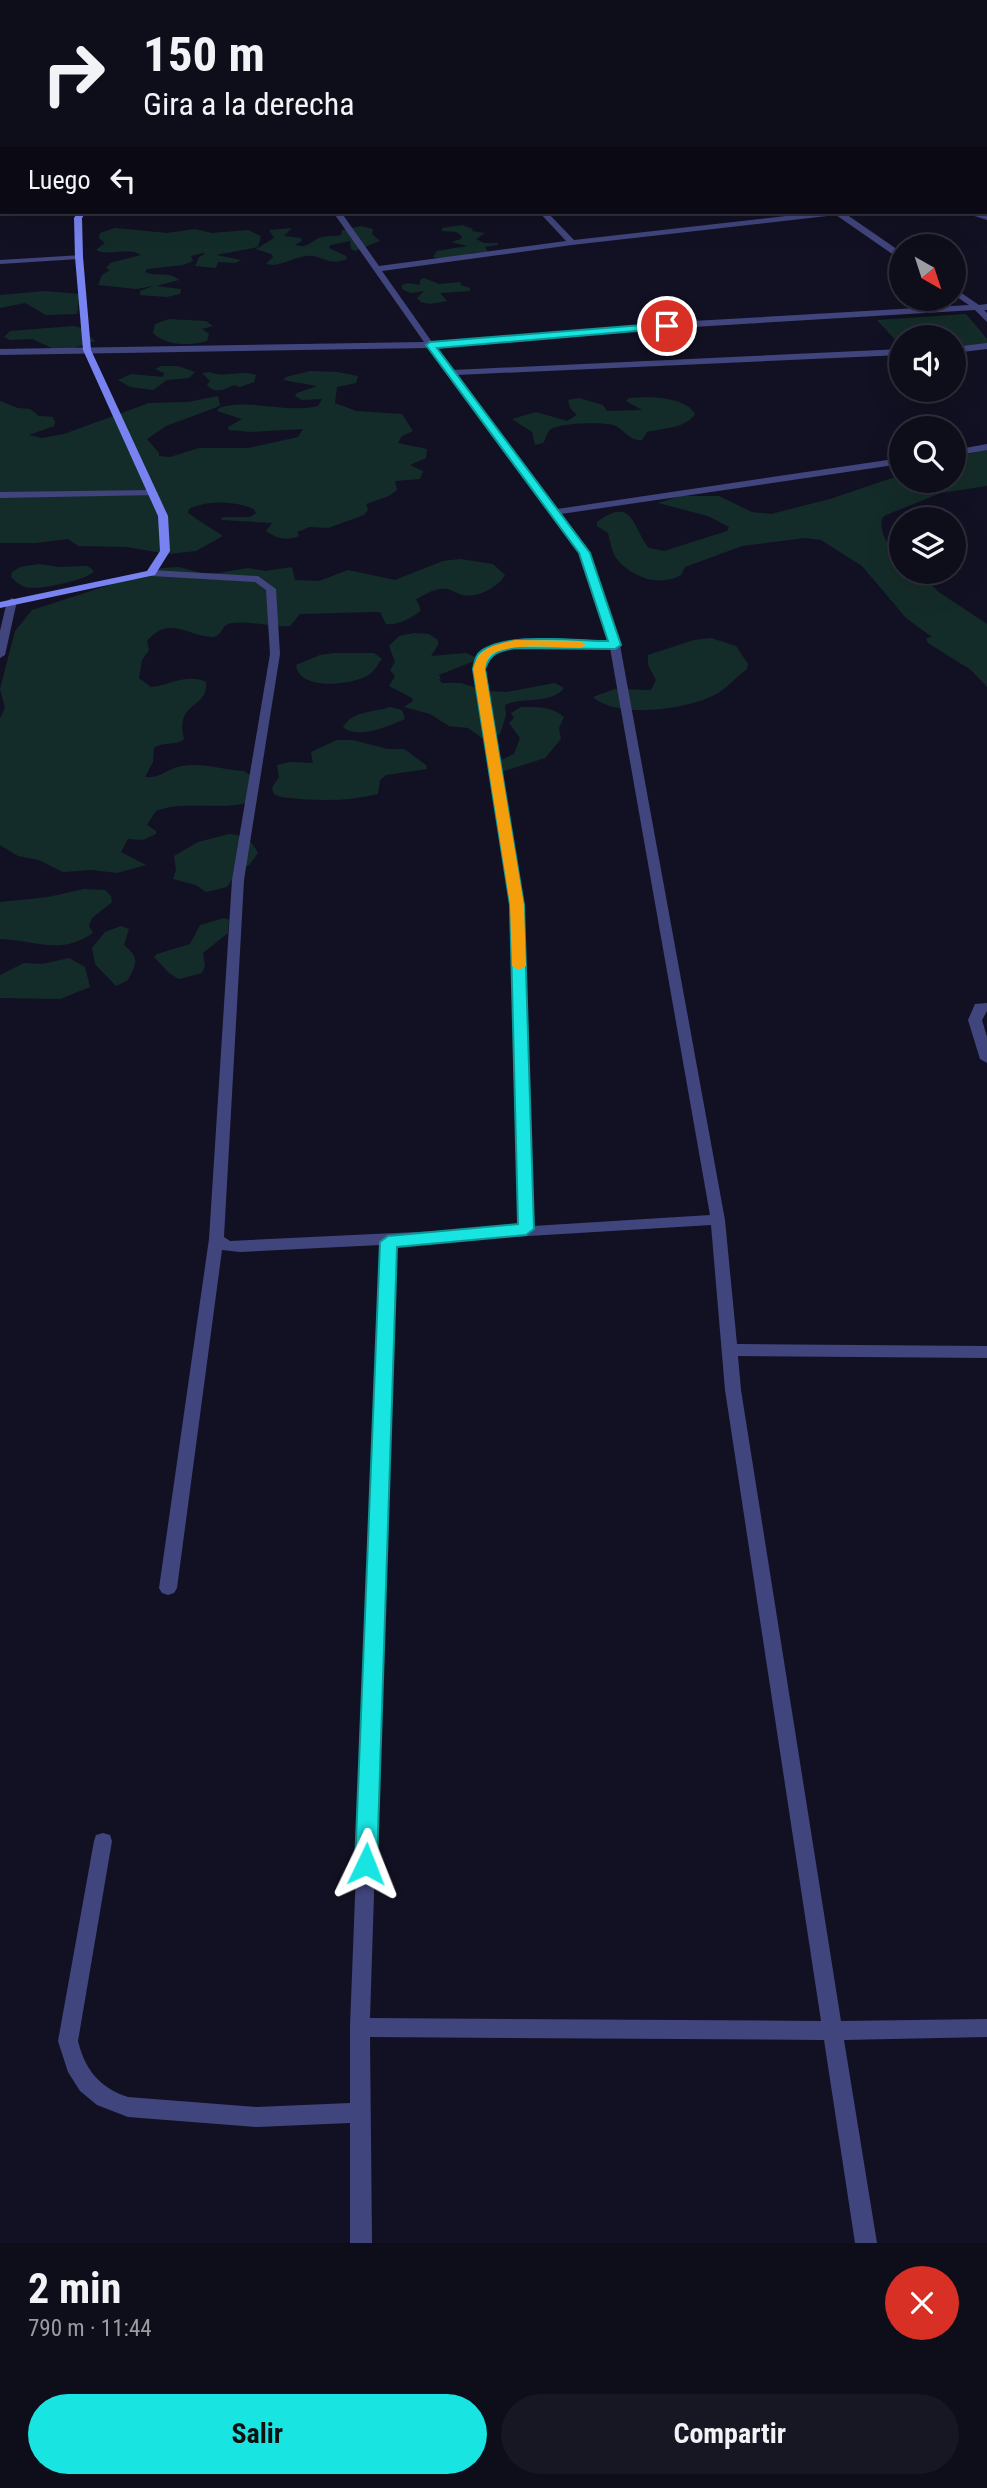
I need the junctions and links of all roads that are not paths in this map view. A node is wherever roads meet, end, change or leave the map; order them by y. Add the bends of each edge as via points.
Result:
1 (81, 214) edge
2 (338, 214) edge
3 (545, 214) edge
4 (821, 214) edge
5 (841, 214) edge
6 (572, 243) junction
7 (889, 248) edge
8 (79, 257) junction
9 (0, 262) edge
10 (376, 270) junction
11 (966, 298) edge
12 (983, 308) edge
13 (987, 318) edge
14 (430, 345) junction
15 (987, 346) edge
16 (966, 349) edge
17 (87, 350) junction
18 (0, 352) edge
19 (889, 353) edge
20 (451, 373) junction
21 (987, 447) edge
22 (966, 451) edge
23 (889, 463) edge
24 (153, 493) junction
25 (0, 495) edge
26 (554, 512) junction
27 (151, 573) junction
28 (12, 601) junction
29 (0, 605) edge
30 (615, 645) junction
31 (0, 655) edge
32 (987, 1007) edge
33 (987, 1059) edge
34 (718, 1220) junction
35 (526, 1229) junction
36 (216, 1239) junction
37 (388, 1242) junction
38 (730, 1350) junction
39 (987, 1352) edge
40 (168, 1588) dead end
41 (103, 1841) dead end
42 (360, 2027) junction
43 (987, 2028) edge
44 (834, 2031) junction
45 (360, 2112) junction
46 (361, 2243) edge
47 (866, 2243) edge

1 - 8 street
2 - 10 street
3 - 6 street
4 - 6 street
5 - 7 street
6 - 10 street
8 - 9 street
8 - 17 street
10 - 14 street
11 - 12 street
12 - 13 street
12 - 14 street
14 - 17 street
14 - 20 street
15 - 16 street
17 - 18 street
17 - 24 street
19 - 20 street
20 - 26 street
21 - 22 street
23 - 26 street
24 - 25 street
24 - 27 street via 163,516 165,551
26 - 30 street via 585,553
27 - 28 street
27 - 36 street via 258,579 271,589 275,654 238,880
28 - 29 street
28 - 31 street
30 - 34 street
30 - 35 street via 515,644 488,652 479,669 517,905
32 - 33 street via 980,1007 975,1020
34 - 35 street
34 - 38 street
35 - 37 street
36 - 37 street via 240,1247
36 - 40 street
37 - 42 street
38 - 39 street
38 - 44 street
41 - 45 street via 68,2041 86,2085 128,2107 257,2117
42 - 44 street
42 - 45 street
43 - 44 street
44 - 47 street
45 - 46 street

